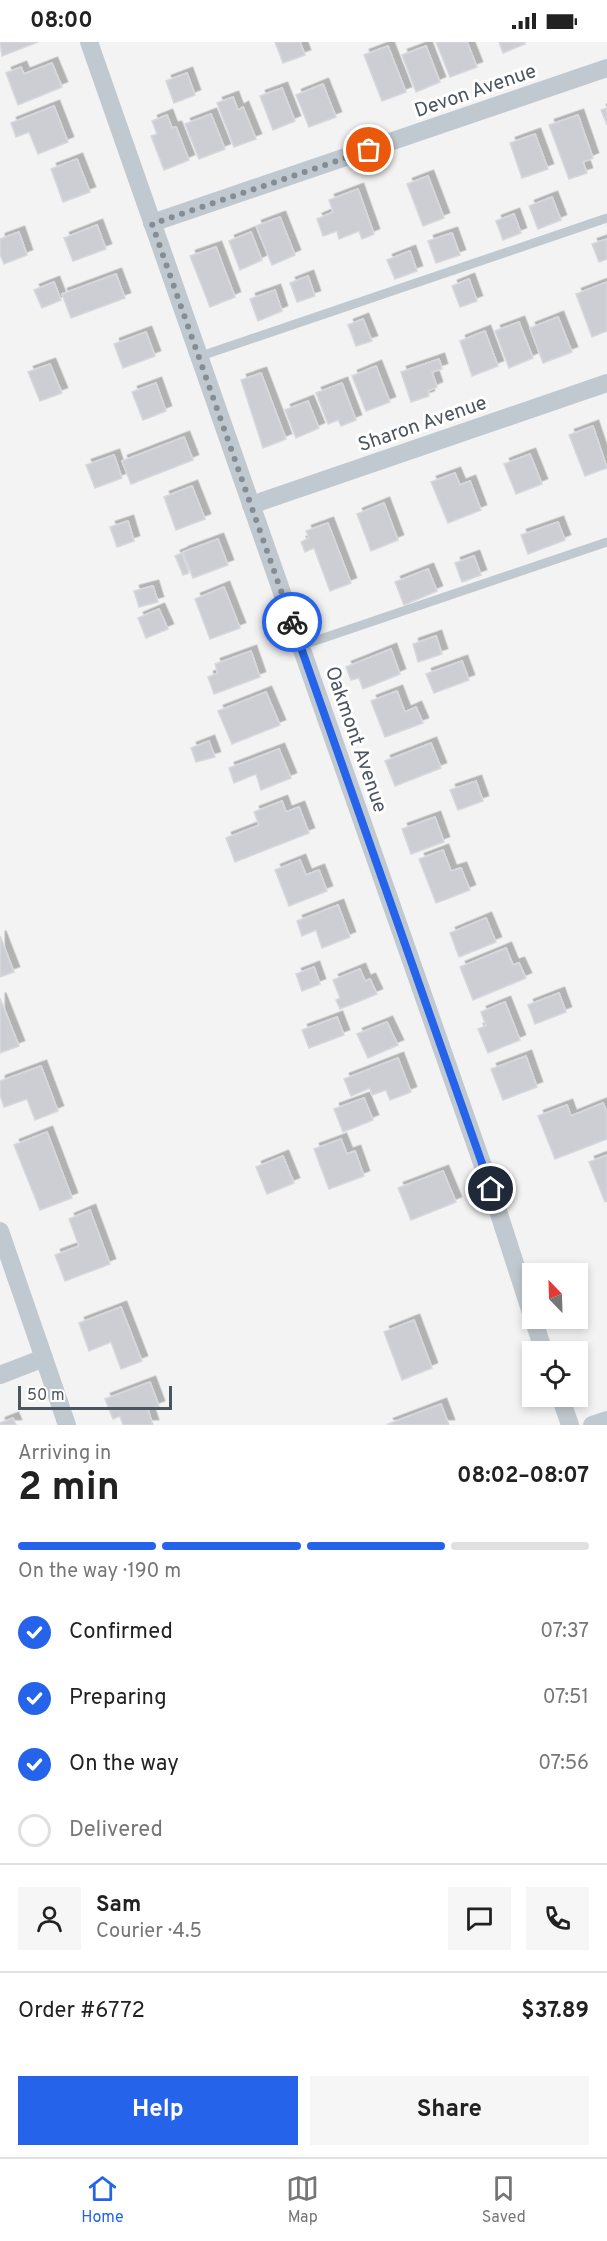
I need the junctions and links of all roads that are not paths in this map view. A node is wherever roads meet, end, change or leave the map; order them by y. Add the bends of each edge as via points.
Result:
1 (89, 42) edge
2 (607, 68) edge
3 (607, 218) edge
4 (152, 224) junction
5 (201, 356) junction
6 (607, 383) edge
7 (251, 505) junction
8 (607, 542) edge
9 (300, 646) junction
10 (0, 1231) edge
11 (522, 1283) edge
12 (44, 1358) junction
13 (0, 1375) edge
14 (564, 1407) edge
15 (607, 1420) edge
16 (67, 1425) edge
17 (570, 1425) edge
18 (592, 1425) edge

1 - 4 street, Oakmont Avenue
2 - 4 street, Devon Avenue
3 - 5 lane
4 - 5 street, Oakmont Avenue
5 - 7 street, Oakmont Avenue
6 - 7 street, Sharon Avenue
7 - 9 street, Oakmont Avenue
8 - 9 lane
9 - 11 street, Oakmont Avenue
10 - 12 street
12 - 13 street
12 - 16 street
14 - 17 street
15 - 18 street

